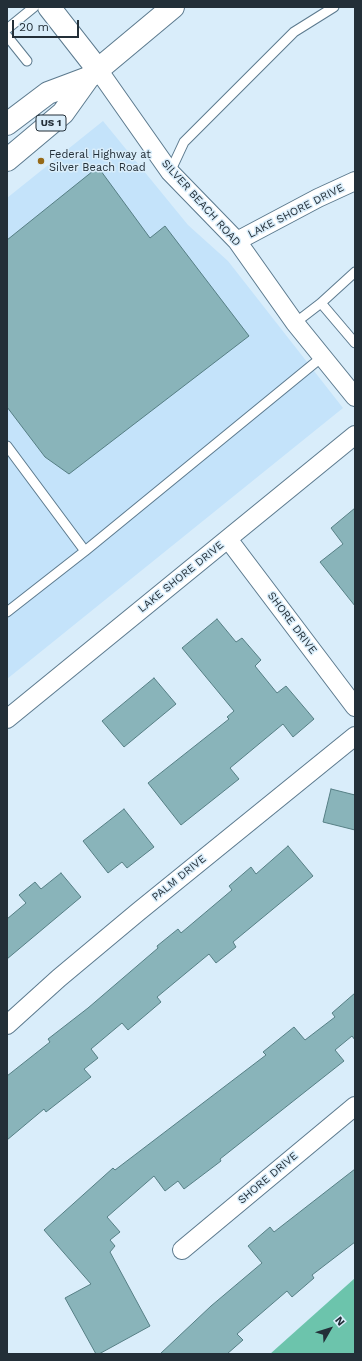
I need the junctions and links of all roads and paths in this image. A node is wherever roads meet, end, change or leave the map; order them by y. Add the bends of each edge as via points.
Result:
1 (34, 7) edge
2 (49, 7) edge
3 (173, 7) edge
4 (334, 7) edge
5 (7, 29) edge
6 (7, 36) edge
7 (27, 61) dead end
8 (94, 74) junction
9 (7, 123) edge
10 (7, 160) edge
11 (170, 172) junction
12 (355, 181) edge
13 (237, 241) junction
14 (355, 272) edge
15 (321, 303) junction
16 (295, 323) junction
17 (355, 343) edge
18 (322, 357) junction
19 (355, 397) edge
20 (355, 436) edge
21 (7, 446) edge
22 (228, 539) junction
23 (85, 551) junction
24 (7, 612) edge
25 (355, 707) edge
26 (7, 719) edge
27 (355, 736) edge
28 (7, 1025) edge
29 (355, 1106) edge
30 (182, 1250) dead end

1 - 5 lane
2 - 8 main road, SILVER BEACH ROAD
3 - 8 main road, US 1
4 - 11 lane via 294,32 184,142
6 - 7 lane
8 - 9 main road, US 1 via 48,93
8 - 10 main road, US 1 via 63,113
8 - 11 street, SILVER BEACH ROAD
11 - 13 street, SILVER BEACH ROAD
12 - 13 street, LAKE SHORE DRIVE
13 - 16 street, SILVER BEACH ROAD
14 - 15 lane
15 - 16 lane
15 - 17 lane
16 - 18 street, SILVER BEACH ROAD
18 - 19 street, SILVER BEACH ROAD
18 - 23 lane
20 - 22 street, LAKE SHORE DRIVE
21 - 23 lane
22 - 25 street, SHORE DRIVE
22 - 26 street, LAKE SHORE DRIVE
23 - 24 lane
27 - 28 street, PALM DRIVE via 138,912
29 - 30 street, SHORE DRIVE

